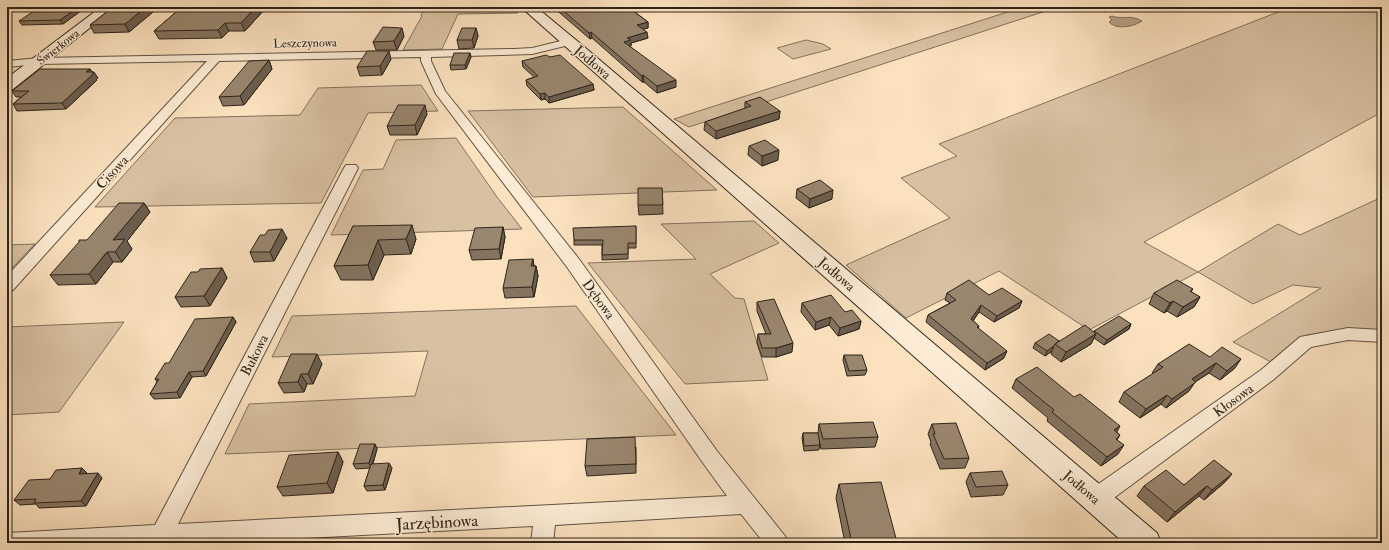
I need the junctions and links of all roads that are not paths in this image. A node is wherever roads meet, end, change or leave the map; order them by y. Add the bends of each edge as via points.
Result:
1 (108, 7) edge
2 (528, 7) edge
3 (570, 42) junction
4 (426, 54) junction
5 (216, 58) junction
6 (39, 61) junction
7 (7, 64) edge
8 (7, 86) edge
9 (351, 168) dead end
10 (7, 286) edge
11 (1382, 336) edge
12 (1095, 499) junction
13 (747, 504) junction
14 (545, 516) junction
15 (158, 539) edge
16 (7, 543) edge
17 (542, 543) edge
18 (777, 543) edge
19 (1146, 543) edge

1 - 6 street, Świerkowa
2 - 3 street, Jodłowa
3 - 4 street, Leszczynowa via 532,51
3 - 12 street, Jodłowa
4 - 5 street, Leszczynowa
4 - 13 street, Dębowa via 426,62 440,92 573,263 710,457
5 - 6 street, Leszczynowa
5 - 10 street, Cisowa
6 - 7 street, Leszczynowa
6 - 8 street, Świerkowa
9 - 15 street, Bukowa
11 - 12 street, Kłosowa via 1348,334 1306,342 1267,375
12 - 19 street, Jodłowa
13 - 14 street, Jarzębinowa
13 - 18 street, Dębowa
14 - 15 street, Jarzębinowa
14 - 17 street
15 - 16 street, Jarzębinowa

